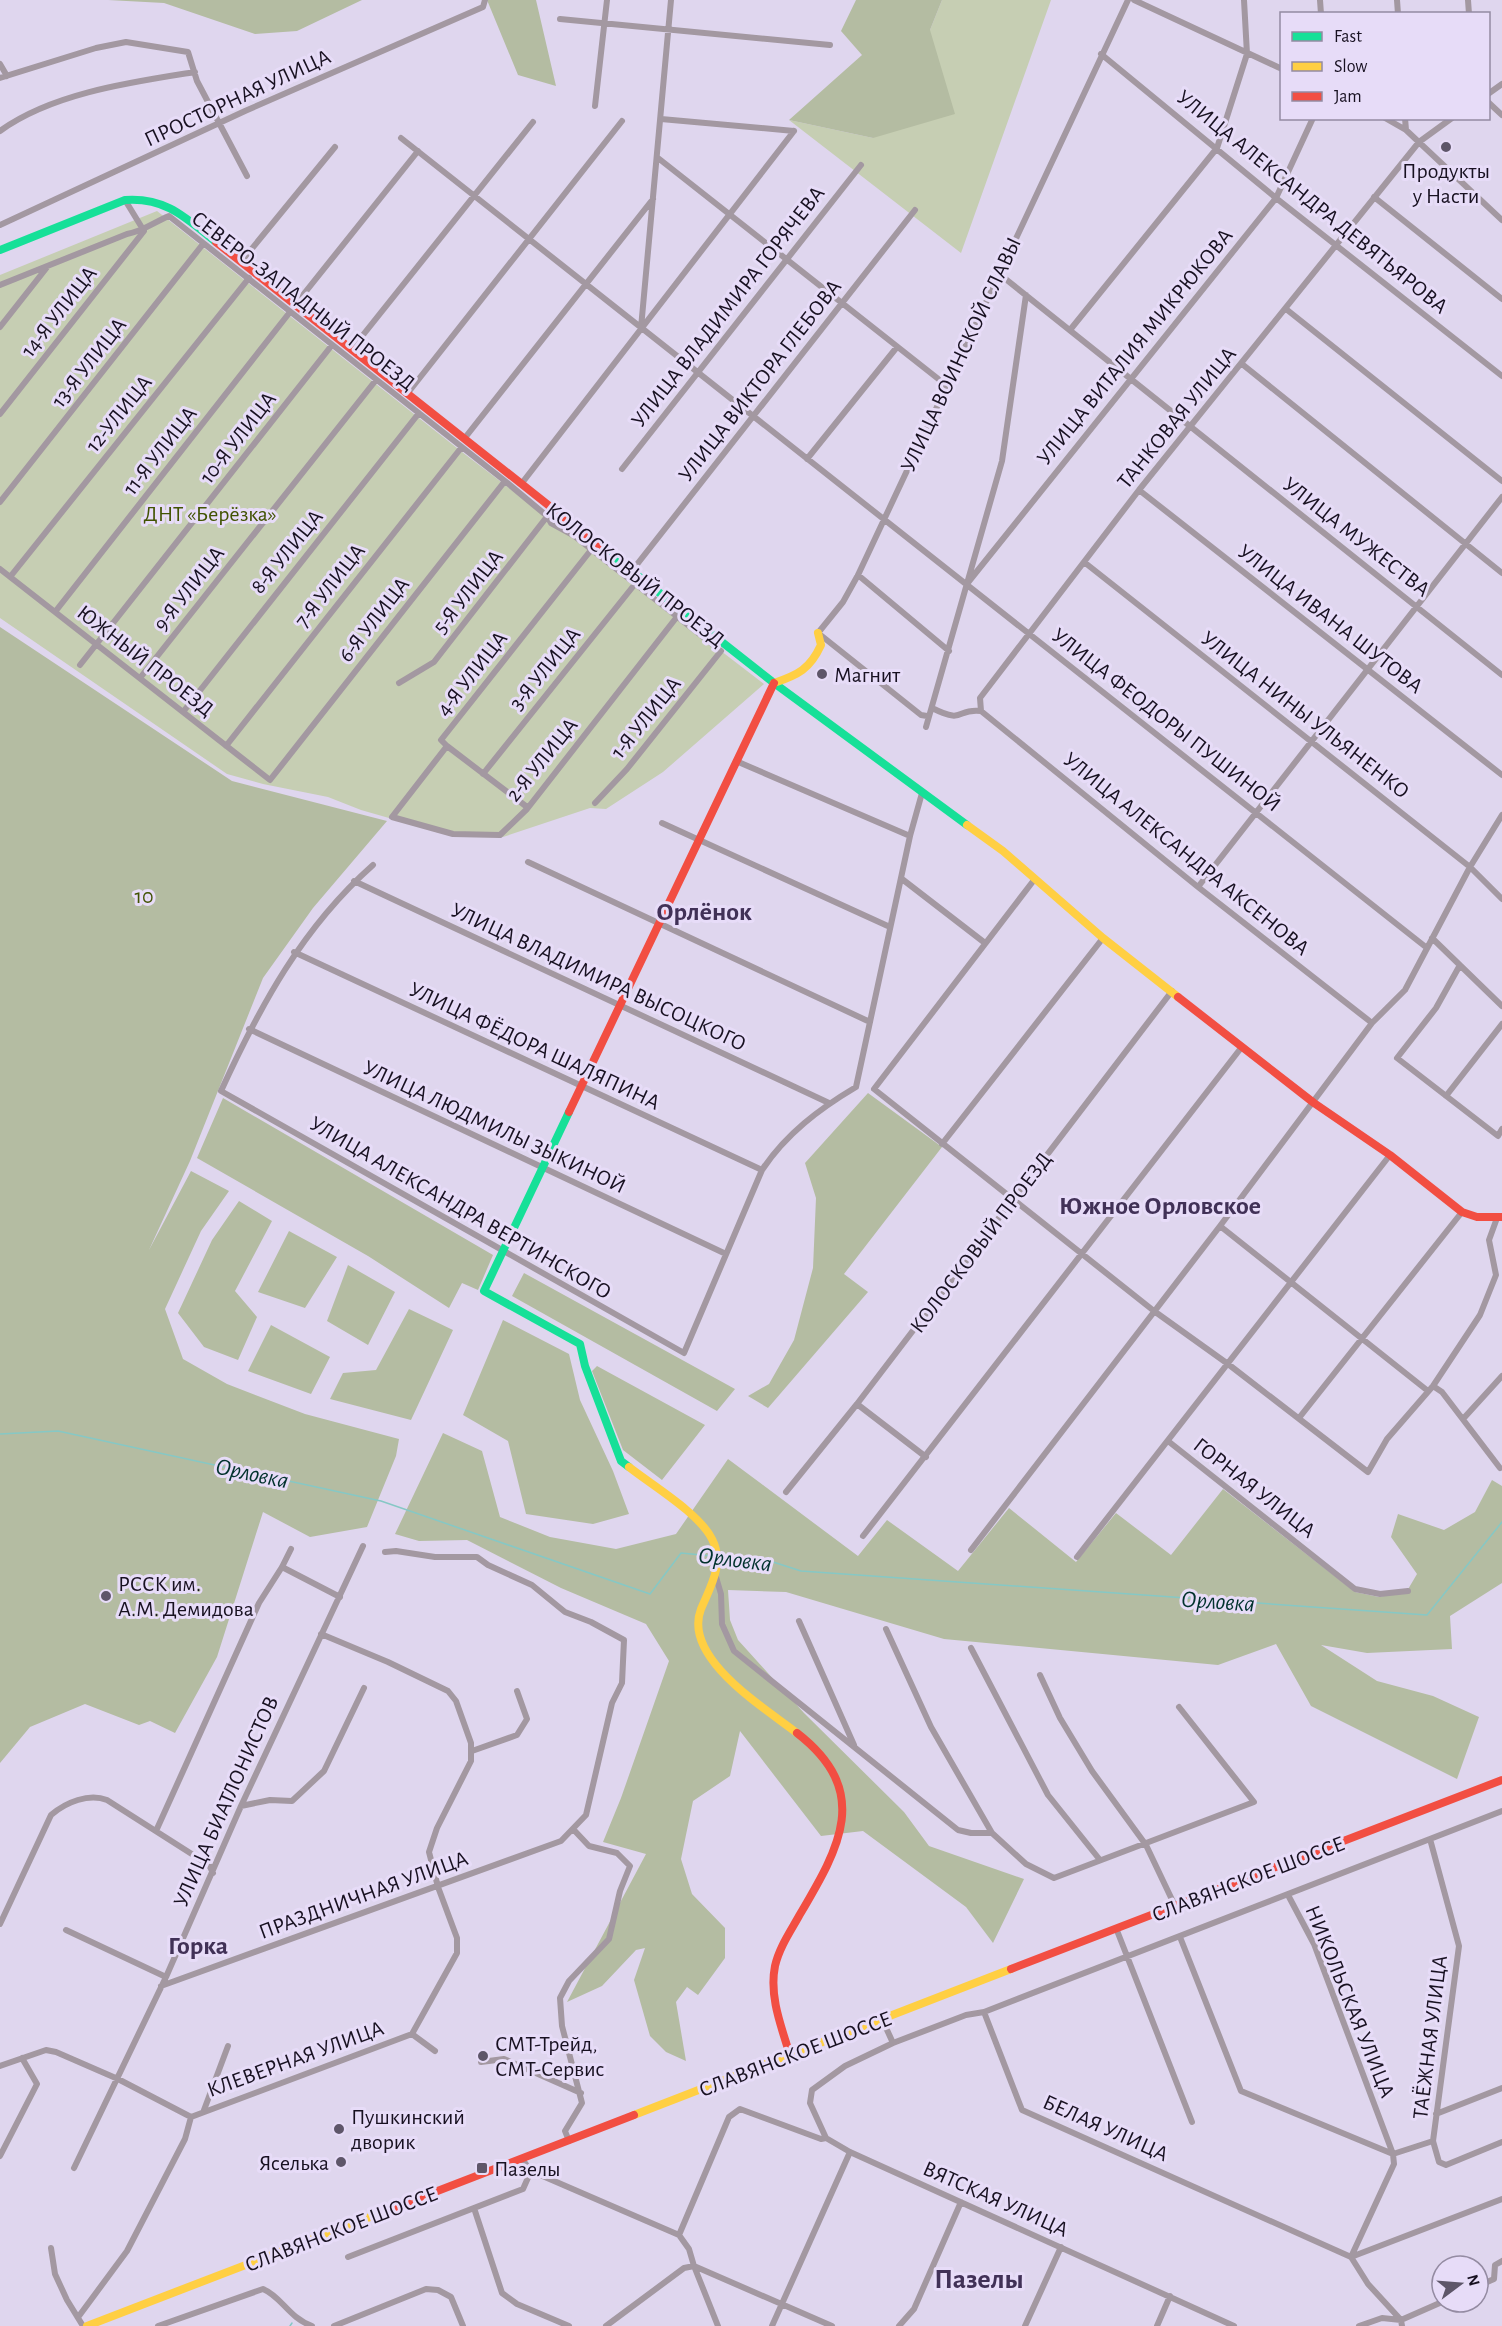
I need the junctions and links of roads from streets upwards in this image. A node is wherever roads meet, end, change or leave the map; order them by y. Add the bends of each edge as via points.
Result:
1 (484, 0) edge
2 (607, 0) edge
3 (671, 0) edge
4 (1128, 0) edge
5 (1134, 0) edge
6 (1244, 0) edge
7 (560, 19) dead end
8 (605, 24) junction
9 (668, 31) junction
10 (830, 45) dead end
11 (1101, 54) junction
12 (1247, 54) junction
13 (0, 64) edge
14 (1280, 69) edge
15 (195, 72) junction
16 (3, 77) edge
17 (1490, 104) edge
18 (595, 106) dead end
19 (1502, 115) edge
20 (661, 119) junction
21 (1311, 120) edge
22 (1388, 120) edge
23 (1405, 120) edge
24 (1449, 120) edge
25 (622, 121) dead end
26 (532, 122) dead end
27 (219, 125) junction
28 (1406, 130) junction
29 (0, 131) edge
30 (401, 138) dead end
31 (1419, 142) junction
32 (335, 147) dead end
33 (1217, 148) junction
34 (418, 152) junction
35 (658, 158) junction
36 (861, 165) dead end
37 (247, 176) dead end
38 (474, 196) junction
39 (1374, 197) junction
40 (654, 198) junction
41 (1276, 198) junction
42 (125, 200) junction
43 (915, 210) dead end
44 (729, 214) junction
45 (1502, 220) edge
46 (0, 225) edge
47 (144, 231) junction
48 (529, 239) junction
49 (203, 244) junction
50 (1335, 246) junction
51 (0, 250) edge
52 (787, 260) junction
53 (241, 262) junction
54 (48, 265) junction
55 (998, 273) junction
56 (251, 276) junction
57 (585, 284) junction
58 (0, 285) edge
59 (1026, 296) junction
60 (1502, 299) edge
61 (843, 303) junction
62 (293, 308) junction
63 (1286, 309) junction
64 (0, 327) edge
65 (641, 330) junction
66 (1071, 330) junction
67 (333, 345) junction
68 (897, 347) junction
69 (351, 350) junction
70 (1242, 364) junction
71 (697, 373) junction
72 (1502, 376) edge
73 (1130, 378) junction
74 (376, 380) junction
75 (946, 385) junction
76 (407, 394) junction
77 (419, 413) junction
78 (0, 414) edge
79 (752, 418) junction
80 (1190, 426) junction
81 (463, 444) junction
82 (807, 459) junction
83 (622, 469) dead end
84 (1502, 481) edge
85 (505, 482) junction
86 (522, 483) junction
87 (1138, 490) junction
88 (1502, 497) edge
89 (0, 502) edge
90 (554, 510) junction
91 (547, 516) junction
92 (884, 520) junction
93 (1466, 544) junction
94 (591, 550) junction
95 (1084, 562) junction
96 (0, 568) edge
97 (630, 572) junction
98 (1502, 573) edge
99 (858, 575) junction
100 (10, 577) junction
101 (635, 585) junction
102 (966, 585) junction
103 (1418, 607) junction
104 (56, 612) junction
105 (676, 618) junction
106 (818, 633) junction
107 (1028, 633) junction
108 (97, 644) junction
109 (721, 651) joint
110 (949, 651) junction
111 (80, 665) dead end
112 (1369, 669) junction
113 (1502, 675) edge
114 (140, 678) junction
115 (399, 683) dead end
116 (774, 683) junction
117 (932, 708) junction
118 (981, 711) junction
119 (183, 712) junction
120 (927, 716) junction
121 (926, 727) dead end
122 (1313, 742) junction
123 (226, 746) junction
124 (447, 746) junction
125 (736, 761) junction
126 (483, 774) junction
127 (1502, 775) edge
128 (270, 780) joint
129 (922, 793) junction
130 (595, 802) dead end
131 (527, 807) junction
132 (1257, 813) junction
133 (1502, 814) edge
134 (392, 817) joint
135 (662, 823) dead end
136 (910, 836) junction
137 (697, 841) junction
138 (528, 862) dead end
139 (373, 865) dead end
140 (1470, 867) junction
141 (902, 879) junction
142 (1034, 880) junction
143 (354, 881) junction
144 (1198, 887) junction
145 (1502, 899) edge
146 (658, 924) junction
147 (890, 927) junction
148 (1103, 938) junction
149 (1432, 938) junction
150 (985, 943) junction
151 (1427, 948) junction
152 (294, 952) junction
153 (1460, 964) junction
154 (1172, 991) junction
155 (618, 1004) junction
156 (1502, 1006) edge
157 (870, 1022) junction
158 (1372, 1023) junction
159 (1502, 1024) edge
160 (249, 1029) junction
161 (1241, 1048) junction
162 (580, 1086) junction
163 (1446, 1096) junction
164 (829, 1103) junction
165 (1314, 1103) junction
166 (1502, 1129) edge
167 (942, 1144) junction
168 (1390, 1155) junction
169 (543, 1169) junction
170 (762, 1170) junction
171 (1013, 1200) junction
172 (1462, 1212) junction
173 (1499, 1218) edge
174 (1221, 1226) junction
175 (503, 1253) junction
176 (726, 1254) junction
177 (1083, 1255) junction
178 (1292, 1283) junction
179 (1154, 1311) junction
180 (1362, 1338) junction
181 (1228, 1364) junction
182 (1502, 1376) edge
183 (1431, 1388) junction
184 (857, 1404) junction
185 (1299, 1418) junction
186 (1463, 1419) junction
187 (1168, 1441) junction
188 (926, 1457) junction
189 (1500, 1468) dead end
190 (786, 1492) dead end
191 (863, 1536) dead end
192 (363, 1546) dead end
193 (291, 1549) dead end
194 (971, 1550) dead end
195 (385, 1552) dead end
196 (1077, 1557) dead end
197 (282, 1567) junction
198 (716, 1577) junction
199 (1408, 1591) dead end
200 (340, 1597) junction
201 (799, 1621) dead end
202 (886, 1629) dead end
203 (321, 1634) junction
204 (971, 1648) dead end
205 (1040, 1675) dead end
206 (363, 1688) dead end
207 (517, 1690) dead end
208 (1179, 1707) dead end
209 (856, 1748) junction
210 (472, 1751) junction
211 (1502, 1780) edge
212 (241, 1806) junction
213 (1502, 1811) edge
214 (573, 1829) junction
215 (156, 1831) junction
216 (992, 1833) junction
217 (1430, 1839) junction
218 (1145, 1843) junction
219 (1100, 1860) junction
220 (213, 1873) junction
221 (438, 1887) junction
222 (1288, 1895) junction
223 (1175, 1906) junction
224 (0, 1924) edge
225 (1116, 1928) junction
226 (66, 1930) dead end
227 (1180, 1937) junction
228 (1126, 1957) junction
229 (166, 1977) junction
230 (161, 1986) junction
231 (984, 2012) junction
232 (882, 2019) junction
233 (412, 2034) junction
234 (893, 2043) junction
235 (228, 2046) dead end
236 (435, 2051) dead end
237 (790, 2055) junction
238 (22, 2058) junction
239 (481, 2062) dead end
240 (0, 2066) edge
241 (118, 2079) junction
242 (1502, 2088) edge
243 (581, 2093) junction
244 (204, 2110) junction
245 (1436, 2114) junction
246 (191, 2117) junction
247 (1192, 2122) dead end
248 (826, 2138) junction
249 (569, 2141) junction
250 (1433, 2141) junction
251 (1502, 2142) edge
252 (850, 2152) junction
253 (1393, 2154) junction
254 (0, 2156) edge
255 (522, 2159) junction
256 (74, 2168) dead end
257 (531, 2171) junction
258 (1502, 2199) edge
259 (961, 2202) junction
260 (474, 2208) junction
261 (680, 2235) junction
262 (51, 2247) dead end
263 (1060, 2247) junction
264 (348, 2257) dead end
265 (1351, 2257) junction
266 (1502, 2261) edge
267 (694, 2266) junction
268 (1490, 2281) edge
269 (1170, 2296) junction
270 (782, 2303) junction
271 (1430, 2309) edge
272 (79, 2316) junction
273 (1403, 2324) edge
274 (85, 2326) edge
275 (158, 2326) edge
276 (312, 2326) edge
277 (334, 2326) edge
278 (463, 2326) edge
279 (569, 2326) edge
280 (606, 2326) edge
281 (718, 2326) edge
282 (772, 2326) edge
283 (832, 2326) edge
284 (899, 2326) edge
285 (1025, 2326) edge
286 (1156, 2326) edge
287 (1234, 2326) edge
288 (1359, 2326) edge

1 - 27 street, ПРОСТОРНАЯ УЛИЦА via 483,7
2 - 8 street
3 - 9 street
4 - 11 street, УЛИЦА ВОИНСКОЙ СЛАВЫ
5 - 12 street
6 - 12 street
7 - 8 street
8 - 9 street
8 - 18 street
9 - 10 street
9 - 20 street
11 - 33 street, УЛИЦА АЛЕКСАНДРА ДЕВЯТЬЯРОВА
11 - 55 street, УЛИЦА ВОИНСКОЙ СЛАВЫ
12 - 14 street
12 - 33 street
13 - 16 street
15 - 16 street via 188,52 126,42
15 - 27 street
15 - 29 street via 64,99
17 - 19 street
20 - 35 street
20 - 44 street via 794,131
21 - 41 street, УЛИЦА ВИТАЛИЯ МИКРЮКОВА
22 - 28 street
23 - 28 street
24 - 31 street, ТАНКОВАЯ УЛИЦА
25 - 48 street
26 - 38 street
27 - 37 street
27 - 46 street, ПРОСТОРНАЯ УЛИЦА
28 - 31 street
30 - 34 street, УЛИЦА ФЕОДОРЫ ПУШИНОЙ
31 - 39 street, ТАНКОВАЯ УЛИЦА
31 - 45 street
32 - 53 street
33 - 41 street, УЛИЦА АЛЕКСАНДРА ДЕВЯТЬЯРОВА
33 - 66 street
34 - 38 street, УЛИЦА ФЕОДОРЫ ПУШИНОЙ
34 - 62 street, 11-Я УЛИЦА
35 - 40 street
35 - 44 street
36 - 52 street, УЛИЦА ВЛАДИМИРА ГОРЯЧЕВА
38 - 48 street, УЛИЦА ФЕОДОРЫ ПУШИНОЙ
38 - 69 street
39 - 50 street, ТАНКОВАЯ УЛИЦА
39 - 60 street
40 - 57 street, 7-Я УЛИЦА
40 - 65 street
41 - 50 street, УЛИЦА АЛЕКСАНДРА ДЕВЯТЬЯРОВА
41 - 73 street, УЛИЦА ВИТАЛИЯ МИКРЮКОВА
42 - 47 street
42 - 51 street
42 - 53 street, КОЛОСКОВЫЙ ПРОЕЗД via 141,199 171,207
43 - 61 street, УЛИЦА ВИКТОРА ГЛЕБОВА
44 - 52 street
44 - 65 street
47 - 49 street, СЕВЕРО-ЗАПАДНЫЙ ПРОЕЗД via 153,222 169,216
47 - 54 street, СЕВЕРО-ЗАПАДНЫЙ ПРОЕЗД
47 - 78 street, 14-Я УЛИЦА
48 - 57 street, УЛИЦА ФЕОДОРЫ ПУШИНОЙ
48 - 76 street
49 - 56 street, СЕВЕРО-ЗАПАДНЫЙ ПРОЕЗД
49 - 89 street, 13-Я УЛИЦА
50 - 63 street, ТАНКОВАЯ УЛИЦА
50 - 72 street, УЛИЦА АЛЕКСАНДРА ДЕВЯТЬЯРОВА
52 - 61 street
52 - 71 street, УЛИЦА ВЛАДИМИРА ГОРЯЧЕВА
53 - 56 street, КОЛОСКОВЫЙ ПРОЕЗД
54 - 58 street, СЕВЕРО-ЗАПАДНЫЙ ПРОЕЗД
54 - 64 street
55 - 59 street, УЛИЦА МУЖЕСТВА
55 - 75 street, УЛИЦА ВОИНСКОЙ СЛАВЫ
56 - 62 street, КОЛОСКОВЫЙ ПРОЕЗД
56 - 100 street, 12-УЛИЦА
57 - 65 street, УЛИЦА ФЕОДОРЫ ПУШИНОЙ
57 - 81 street, 7-Я УЛИЦА
59 - 66 street, УЛИЦА МУЖЕСТВА
59 - 102 street via 1002,461
61 - 68 street
61 - 79 street, УЛИЦА ВИКТОРА ГЛЕБОВА
62 - 67 street, СЕВЕРО-ЗАПАДНЫЙ ПРОЕЗД
62 - 69 street, КОЛОСКОВЫЙ ПРОЕЗД
62 - 104 street, 11-Я УЛИЦА
63 - 70 street, ТАНКОВАЯ УЛИЦА
63 - 84 street
65 - 71 street, УЛИЦА ФЕОДОРЫ ПУШИНОЙ
65 - 86 street
66 - 73 street, УЛИЦА МУЖЕСТВА
67 - 74 street, СЕВЕРО-ЗАПАДНЫЙ ПРОЕЗД
67 - 108 street, 10-Я УЛИЦА
68 - 75 street
68 - 82 street
69 - 76 street, КОЛОСКОВЫЙ ПРОЕЗД
70 - 80 street, ТАНКОВАЯ УЛИЦА
70 - 93 street
71 - 79 street, УЛИЦА ФЕОДОРЫ ПУШИНОЙ
71 - 83 street, УЛИЦА ВЛАДИМИРА ГОРЯЧЕВА
73 - 80 street, УЛИЦА МУЖЕСТВА
73 - 102 street, УЛИЦА ВИТАЛИЯ МИКРЮКОВА
74 - 77 street, СЕВЕРО-ЗАПАДНЫЙ ПРОЕЗД
74 - 114 street, 9-Я УЛИЦА
75 - 92 street, УЛИЦА ВОИНСКОЙ СЛАВЫ
76 - 81 street, КОЛОСКОВЫЙ ПРОЕЗД
77 - 81 street, СЕВЕРО-ЗАПАДНЫЙ ПРОЕЗД
77 - 119 street, 8-Я УЛИЦА
79 - 82 street, УЛИЦА ФЕОДОРЫ ПУШИНОЙ
79 - 97 street, УЛИЦА ВИКТОРА ГЛЕБОВА
80 - 87 street, ТАНКОВАЯ УЛИЦА
80 - 103 street, УЛИЦА МУЖЕСТВА
81 - 85 street, СЕВЕРО-ЗАПАДНЫЙ ПРОЕЗД
81 - 86 street, КОЛОСКОВЫЙ ПРОЕЗД
81 - 123 street, 7-Я УЛИЦА
82 - 92 street, УЛИЦА ФЕОДОРЫ ПУШИНОЙ
85 - 91 street, СЕВЕРО-ЗАПАДНЫЙ ПРОЕЗД
85 - 128 street, 6-Я УЛИЦА
86 - 90 street, КОЛОСКОВЫЙ ПРОЕЗД
87 - 95 street, ТАНКОВАЯ УЛИЦА
87 - 112 street, УЛИЦА ИВАНА ШУТОВА
88 - 93 street
90 - 91 street, 5-Я УЛИЦА
90 - 97 street, КОЛОСКОВЫЙ ПРОЕЗД
91 - 94 street, СЕВЕРО-ЗАПАДНЫЙ ПРОЕЗД via 551,523
91 - 115 street, 5-Я УЛИЦА via 434,662
92 - 99 street, УЛИЦА ВОИНСКОЙ СЛАВЫ
92 - 102 street, УЛИЦА ФЕОДОРЫ ПУШИНОЙ
93 - 98 street
93 - 103 street
94 - 101 street, СЕВЕРО-ЗАПАДНЫЙ ПРОЕЗД
94 - 124 street, 4-Я УЛИЦА via 441,740
95 - 107 street, ТАНКОВАЯ УЛИЦА
95 - 122 street, УЛИЦА НИНЫ УЛЬЯНЕНКО
96 - 100 street, ЮЖНЫЙ ПРОЕЗД
97 - 116 street, КОЛОСКОВЫЙ ПРОЕЗД
99 - 106 street, УЛИЦА ВОИНСКОЙ СЛАВЫ
99 - 110 street
100 - 104 street, ЮЖНЫЙ ПРОЕЗД
101 - 105 street, СЕВЕРО-ЗАПАДНЫЙ ПРОЕЗД
101 - 126 street, 3-Я УЛИЦА
102 - 107 street, УЛИЦА ФЕОДОРЫ ПУШИНОЙ
102 - 110 street
103 - 112 street
103 - 113 street, УЛИЦА МУЖЕСТВА
104 - 108 street, ЮЖНЫЙ ПРОЕЗД
105 - 109 street, СЕВЕРО-ЗАПАДНЫЙ ПРОЕЗД
105 - 131 street, 2-Я УЛИЦА
106 - 116 street, УЛИЦА ВОИНСКОЙ СЛАВЫ via 821,645 810,668 800,676
106 - 120 street
107 - 118 street, ТАНКОВАЯ УЛИЦА via 980,698
107 - 132 street, УЛИЦА ФЕОДОРЫ ПУШИНОЙ
108 - 111 street, 10-Я УЛИЦА
108 - 114 street, ЮЖНЫЙ ПРОЕЗД
109 - 130 street, 1-Я УЛИЦА via 627,769
110 - 117 street
112 - 122 street
112 - 127 street, УЛИЦА ИВАНА ШУТОВА
114 - 119 street, ЮЖНЫЙ ПРОЕЗД
116 - 125 street
116 - 129 street, КОЛОСКОВЫЙ ПРОЕЗД
117 - 118 street via 950,717
117 - 120 street
118 - 144 street, УЛИЦА АЛЕКСАНДРА АКСЕНОВА
119 - 123 street, ЮЖНЫЙ ПРОЕЗД
120 - 121 street
122 - 132 street
122 - 140 street, УЛИЦА НИНЫ УЛЬЯНЕНКО
123 - 128 street, ЮЖНЫЙ ПРОЕЗД
124 - 126 street
124 - 134 street, 4-Я УЛИЦА
125 - 136 street
125 - 137 street
126 - 131 street
129 - 136 street
129 - 142 street, КОЛОСКОВЫЙ ПРОЕЗД via 1003,851
131 - 134 street, 2-Я УЛИЦА via 500,835 453,834
132 - 144 street
132 - 151 street, УЛИЦА ФЕОДОРЫ ПУШИНОЙ
133 - 140 street
135 - 137 street
136 - 141 street
137 - 146 street
137 - 147 street
138 - 146 street
139 - 143 street
140 - 145 street, УЛИЦА НИНЫ УЛЬЯНЕНКО
140 - 149 street
141 - 147 street
141 - 150 street
142 - 148 street, КОЛОСКОВЫЙ ПРОЕЗД
142 - 150 street
143 - 152 street
143 - 155 street, УЛИЦА ВЛАДИМИРА ВЫСОЦКОГО
144 - 158 street, УЛИЦА АЛЕКСАНДРА АКСЕНОВА
146 - 155 street
146 - 157 street
147 - 157 street
148 - 154 street, КОЛОСКОВЫЙ ПРОЕЗД
148 - 167 street
149 - 151 street
149 - 153 street
150 - 167 street via 874,1089
151 - 158 street via 1405,990
152 - 160 street
152 - 162 street, УЛИЦА ФЁДОРА ШАЛЯПИНА
153 - 156 street
153 - 163 street via 1436,1008 1397,1058
154 - 161 street, КОЛОСКОВЫЙ ПРОЕЗД
154 - 171 street, КОЛОСКОВЫЙ ПРОЕЗД
155 - 162 street
155 - 164 street, УЛИЦА ВЛАДИМИРА ВЫСОЦКОГО
157 - 164 street via 856,1087
158 - 165 street
159 - 163 street
160 - 169 street, УЛИЦА ЛЮДМИЛЫ ЗЫКИНОЙ
160 - 175 street, УЛИЦА АЛЕКСАНДРА ВЕРТИНСКОГО via 221,1090
161 - 165 street, КОЛОСКОВЫЙ ПРОЕЗД
161 - 177 street
162 - 169 street
162 - 170 street, УЛИЦА ФЁДОРА ШАЛЯПИНА
163 - 166 street via 1498,1136
164 - 170 street via 779,1144
165 - 168 street, КОЛОСКОВЫЙ ПРОЕЗД
165 - 174 street
167 - 171 street
168 - 172 street, КОЛОСКОВЫЙ ПРОЕЗД
168 - 178 street, ГОРНАЯ УЛИЦА
169 - 175 street
169 - 176 street, УЛИЦА ЛЮДМИЛЫ ЗЫКИНОЙ
170 - 176 street
171 - 177 street
171 - 184 street, КОЛОСКОВЫЙ ПРОЕЗД
172 - 173 street, КОЛОСКОВЫЙ ПРОЕЗД
172 - 180 street
173 - 183 street via 1489,1240 1496,1275 1480,1315
174 - 178 street
174 - 179 street
175 - 176 street, УЛИЦА АЛЕКСАНДРА ВЕРТИНСКОГО via 684,1353
175 - 198 street via 484,1291 580,1344 621,1461 705,1528 716,1549
177 - 179 street
177 - 188 street
178 - 180 street
178 - 181 street, ГОРНАЯ УЛИЦА
179 - 181 street
179 - 194 street
180 - 183 street
180 - 185 street
181 - 185 street
181 - 187 street, ГОРНАЯ УЛИЦА
182 - 186 street
183 - 185 street via 1392,1432 1368,1472
183 - 186 street via 1442,1392
184 - 188 street
184 - 190 street, КОЛОСКОВЫЙ ПРОЕЗД
186 - 189 street
187 - 196 street
187 - 199 street, ГОРНАЯ УЛИЦА via 1355,1589 1380,1594
188 - 191 street
192 - 200 street, УЛИЦА БИАТЛОНИСТОВ
193 - 197 street
195 - 214 street via 477,1557 532,1585 565,1612 624,1640 622,1683 612,1703 586,1815
197 - 200 street
197 - 215 street via 259,1603
198 - 209 street via 722,1624 734,1651
198 - 237 street via 699,1622 712,1662 820,1753 833,1769 844,1796 846,1815 841,1837 775,1964 776,2002
200 - 203 street, УЛИЦА БИАТЛОНИСТОВ
201 - 209 street
202 - 216 street via 931,1727
203 - 210 street via 453,1695
203 - 212 street, УЛИЦА БИАТЛОНИСТОВ
204 - 219 street via 1048,1795
205 - 218 street via 1092,1771
206 - 212 street via 321,1776 292,1801 270,1800
207 - 210 street via 527,1719 517,1735
208 - 218 street via 1254,1802
209 - 216 street via 958,1830
210 - 221 street, КЛЕВЕРНАЯ УЛИЦА via 429,1852
211 - 223 street, СЛАВЯНСКОЕ ШОССЕ
212 - 220 street, УЛИЦА БИАТЛОНИСТОВ
213 - 217 street
214 - 221 street, ПРАЗДНИЧНАЯ УЛИЦА via 561,1841
214 - 243 street via 589,1846 617,1853 630,1866 609,1939 569,1981 560,1998 562,2026
215 - 220 street via 208,1865
215 - 224 street via 97,1796 57,1810 51,1815
216 - 219 street via 1026,1864 1054,1878
217 - 222 street
217 - 245 street, ТАЁЖНАЯ УЛИЦА via 1459,1946
218 - 219 street
218 - 223 street
220 - 229 street, УЛИЦА БИАТЛОНИСТОВ
221 - 230 street, ПРАЗДНИЧНАЯ УЛИЦА
221 - 233 street, КЛЕВЕРНАЯ УЛИЦА via 457,1953
222 - 227 street
222 - 253 street, НИКОЛЬСКАЯ УЛИЦА via 1314,1944
223 - 225 street, СЛАВЯНСКОЕ ШОССЕ
225 - 228 street
225 - 232 street, СЛАВЯНСКОЕ ШОССЕ
226 - 229 street
227 - 228 street
227 - 253 street via 1241,2091
228 - 231 street
228 - 247 street
229 - 230 street, УЛИЦА БИАТЛОНИСТОВ
230 - 241 street, УЛИЦА БИАТЛОНИСТОВ
231 - 234 street
231 - 265 street, БЕЛАЯ УЛИЦА via 1022,2110
232 - 234 street
232 - 237 street, СЛАВЯНСКОЕ ШОССЕ
233 - 236 street, КЛЕВЕРНАЯ УЛИЦА
233 - 244 street, КЛЕВЕРНАЯ УЛИЦА
234 - 248 street via 845,2066 812,2090 810,2103
235 - 244 street
237 - 249 street, СЛАВЯНСКОЕ ШОССЕ
238 - 240 street
238 - 241 street via 46,2050
238 - 254 street via 37,2084
239 - 243 street via 504,2059
241 - 246 street
241 - 256 street, УЛИЦА БИАТЛОНИСТОВ
242 - 245 street
243 - 249 street via 580,2110 565,2131
244 - 246 street, КЛЕВЕРНАЯ УЛИЦА
245 - 250 street, ТАЁЖНАЯ УЛИЦА
246 - 272 street via 185,2139 127,2251
248 - 252 street, ВЯТСКАЯ УЛИЦА
248 - 261 street, ВЯТСКАЯ УЛИЦА via 741,2109 729,2117
249 - 255 street, СЛАВЯНСКОЕ ШОССЕ
250 - 251 street, ТАЁЖНАЯ УЛИЦА via 1439,2162 1446,2166
250 - 253 street
252 - 259 street, ВЯТСКАЯ УЛИЦА
252 - 270 street
253 - 265 street via 1394,2164
255 - 257 street
255 - 274 street, СЛАВЯНСКОЕ ШОССЕ
257 - 260 street via 524,2189
257 - 261 street
258 - 265 street
259 - 263 street, ВЯТСКАЯ УЛИЦА
259 - 284 street via 914,2309
260 - 264 street
260 - 279 street via 502,2293 517,2304
261 - 267 street
262 - 272 street via 55,2274 66,2300
263 - 269 street, ВЯТСКАЯ УЛИЦА
263 - 285 street
265 - 273 street via 1368,2284
266 - 268 street via 1495,2265 1494,2279
267 - 270 street
267 - 280 street via 684,2268
267 - 281 street
269 - 286 street
269 - 287 street, ВЯТСКАЯ УЛИЦА
270 - 282 street
270 - 283 street
271 - 273 street
272 - 274 street
273 - 288 street via 1382,2318
275 - 276 street via 263,2289 272,2293 298,2321
277 - 278 street via 426,2289 451,2297

